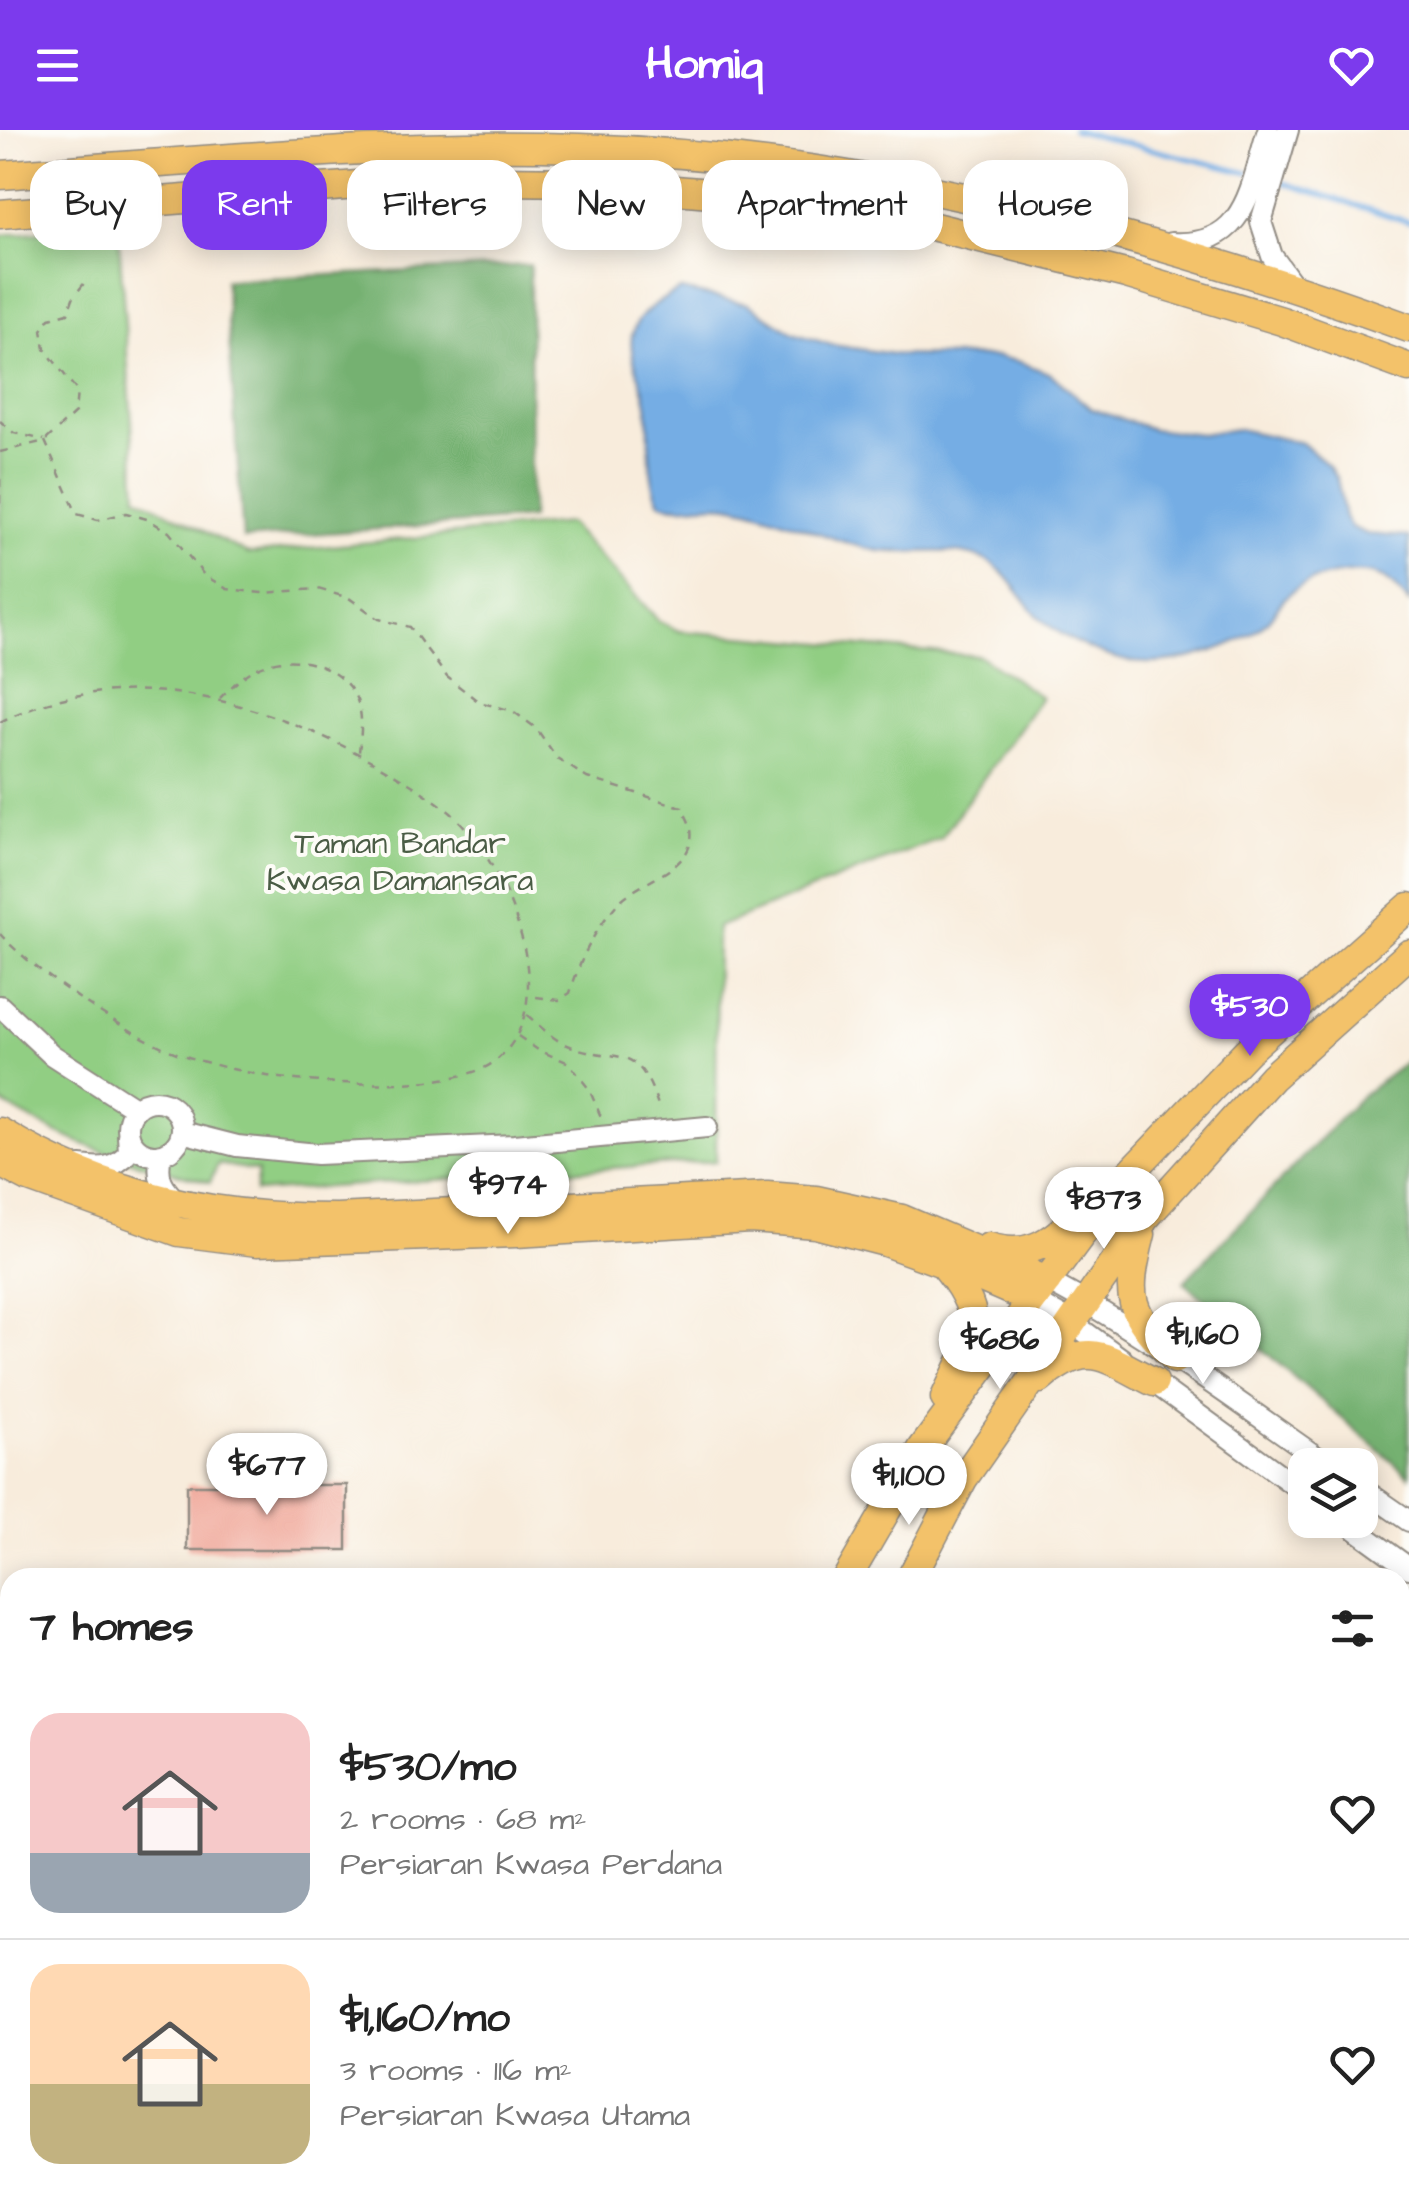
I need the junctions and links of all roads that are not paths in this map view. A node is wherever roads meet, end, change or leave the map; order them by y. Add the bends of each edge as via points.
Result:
1 (1268, 130) edge
2 (1288, 130) edge
3 (0, 175) edge
4 (0, 214) edge
5 (1251, 218) junction
6 (1134, 240) junction
7 (1294, 286) junction
8 (1409, 328) edge
9 (1409, 368) edge
10 (1409, 907) edge
11 (1409, 954) edge
12 (0, 1006) edge
13 (136, 1109) junction
14 (707, 1127) dead end
15 (0, 1132) edge
16 (182, 1132) junction
17 (128, 1135) junction
18 (161, 1154) junction
19 (54, 1160) junction
20 (0, 1162) edge
21 (1115, 1189) junction
22 (180, 1206) junction
23 (1145, 1218) junction
24 (902, 1219) junction
25 (942, 1262) junction
26 (1040, 1290) junction
27 (1078, 1311) junction
28 (1175, 1358) junction
29 (1154, 1382) junction
30 (1014, 1402) junction
31 (1304, 1448) edge
32 (922, 1450) junction
33 (1288, 1480) edge
34 (1378, 1499) edge
35 (1409, 1521) edge
36 (1368, 1538) edge
37 (853, 1568) edge
38 (916, 1568) edge
39 (1409, 1568) edge

1 - 5 street
2 - 5 street
3 - 6 main road via 418,146 582,148 819,171
4 - 9 main road via 419,180 580,182 711,193 927,224 1126,274
5 - 6 street via 1194,244
5 - 7 street
6 - 7 main road
7 - 8 main road
10 - 21 main road via 1247,1051
11 - 23 main road via 1272,1076
12 - 13 street via 52,1055
13 - 16 street via 167,1104
13 - 17 street
14 - 16 street via 317,1154
15 - 19 main road
16 - 18 street
17 - 18 street via 138,1150
17 - 19 street via 129,1152 118,1165
18 - 22 street via 162,1187
19 - 22 main road
20 - 25 main road via 179,1232 257,1242 750,1219 815,1224
21 - 24 main road via 1042,1246 1026,1251 1010,1253
21 - 26 main road
22 - 24 main road via 271,1218 337,1218 767,1196
23 - 27 main road
23 - 28 main road via 1134,1263 1134,1311
24 - 26 main road
25 - 26 main road
25 - 32 main road via 975,1319
26 - 27 street
26 - 32 main road
27 - 28 street
27 - 29 street
27 - 30 main road
28 - 31 street
29 - 30 main road via 1101,1356 1077,1356 1062,1360
29 - 33 street
30 - 38 main road
32 - 37 main road
34 - 35 street
36 - 39 street

